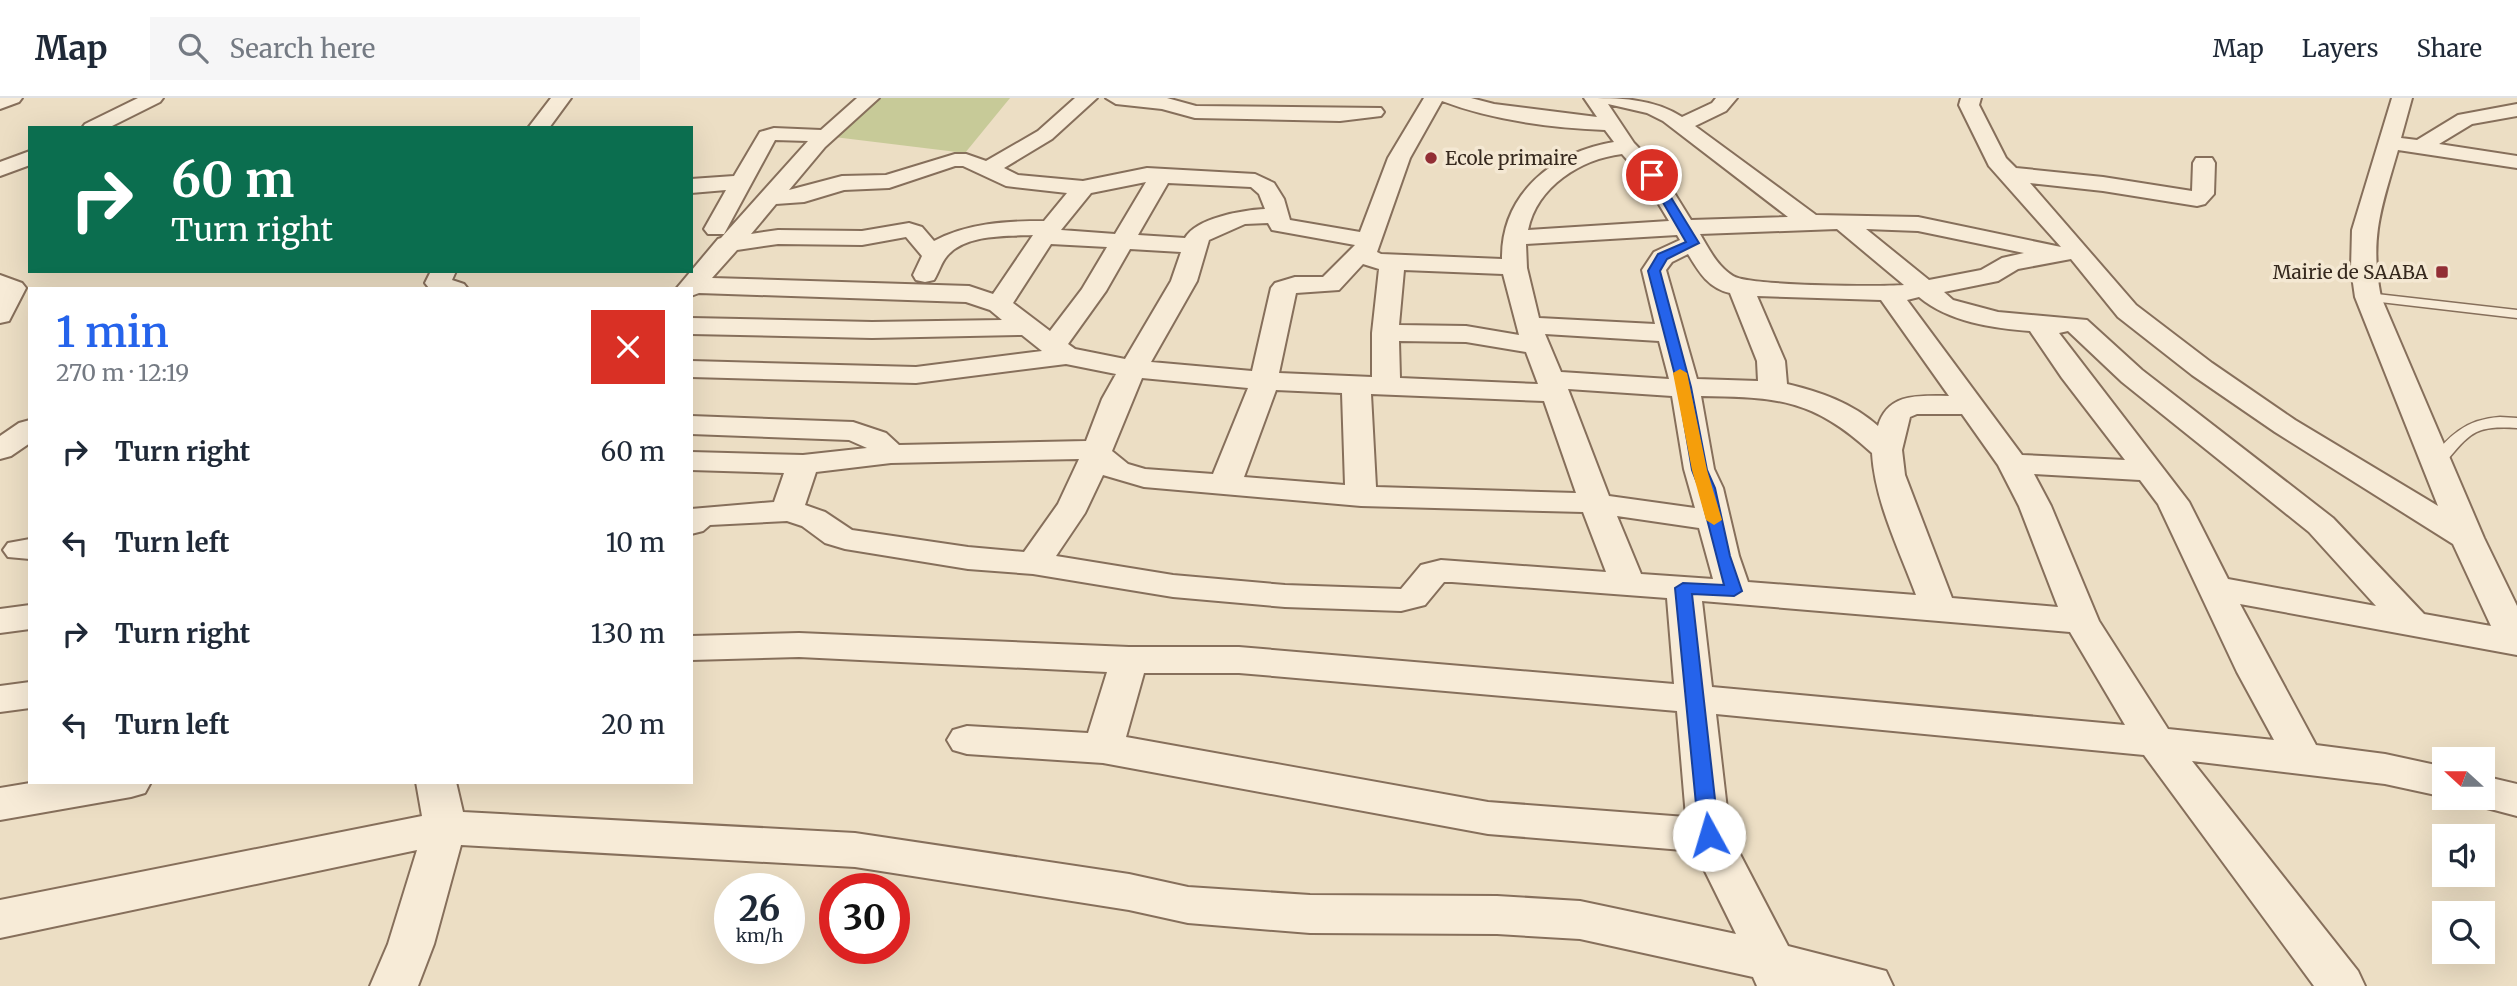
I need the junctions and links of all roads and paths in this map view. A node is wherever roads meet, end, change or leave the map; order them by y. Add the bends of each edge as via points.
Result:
1 (12, 98) edge
2 (153, 98) edge
3 (561, 98) edge
4 (869, 98) edge
5 (1087, 98) edge
6 (1346, 98) edge
7 (1449, 98) edge
8 (1594, 98) edge
9 (1606, 98) edge
10 (1727, 98) edge
11 (2402, 98) edge
12 (1128, 99) edge
13 (1967, 100) edge
14 (0, 103) edge
15 (1429, 106) edge
16 (2517, 110) edge
17 (1374, 112) junction
18 (1681, 125) junction
19 (96, 126) edge
20 (540, 126) edge
21 (826, 136) junction
22 (1619, 136) junction
23 (2388, 142) junction
24 (2421, 147) junction
25 (17, 158) edge
26 (2517, 162) edge
27 (2204, 163) dead end
28 (987, 169) junction
29 (0, 170) edge
30 (2009, 174) junction
31 (1161, 175) junction
32 (743, 182) junction
33 (693, 186) edge
34 (1083, 188) junction
35 (771, 198) junction
36 (1279, 216) junction
37 (1842, 221) junction
38 (1810, 222) junction
39 (693, 232) edge
40 (1047, 232) junction
41 (1688, 235) junction
42 (721, 237) junction
43 (1514, 238) junction
44 (1122, 243) junction
45 (1195, 246) junction
46 (1366, 247) junction
47 (934, 255) junction
48 (2073, 256) junction
49 (1392, 262) junction
50 (1512, 267) junction
51 (443, 273) edge
52 (449, 287) edge
53 (690, 287) edge
54 (693, 287) edge
55 (1741, 289) junction
56 (1926, 289) junction
57 (919, 290) junction
58 (1888, 292) junction
59 (2368, 297) junction
60 (999, 305) junction
61 (2517, 314) edge
62 (2040, 325) junction
63 (693, 326) edge
64 (2078, 326) junction
65 (2144, 326) junction
66 (1028, 327) junction
67 (1385, 333) junction
68 (1668, 333) junction
69 (1533, 335) junction
70 (1060, 351) junction
71 (693, 369) edge
72 (1133, 369) junction
73 (1265, 381) junction
74 (1356, 385) junction
75 (1386, 386) junction
76 (1553, 387) junction
77 (1685, 387) junction
78 (1773, 389) junction
79 (1969, 405) junction
80 (2517, 423) edge
81 (693, 425) edge
82 (28, 430) edge
83 (0, 450) edge
84 (1886, 450) junction
85 (1097, 453) junction
86 (891, 454) junction
87 (693, 461) edge
88 (2435, 463) junction
89 (803, 464) junction
90 (2013, 464) junction
91 (2149, 471) junction
92 (1225, 484) junction
93 (1361, 496) junction
94 (1593, 503) junction
95 (787, 511) junction
96 (1714, 520) junction
97 (693, 522) edge
98 (2468, 538) junction
99 (1033, 563) junction
100 (1628, 584) junction
101 (1683, 588) junction
102 (2215, 588) junction
103 (1734, 591) junction
104 (1939, 609) junction
105 (28, 617) edge
106 (0, 621) edge
107 (2081, 621) junction
108 (2413, 624) junction
109 (2517, 643) edge
110 (693, 648) edge
111 (1129, 660) junction
112 (28, 695) edge
113 (1695, 697) junction
114 (0, 699) edge
115 (967, 740) dead end
116 (2155, 743) junction
117 (1103, 748) junction
118 (2303, 758) junction
119 (2432, 779) edge
120 (119, 784) edge
121 (436, 784) edge
122 (2496, 795) edge
123 (2517, 800) edge
124 (0, 804) edge
125 (445, 828) junction
126 (1709, 835) junction
127 (0, 919) edge
128 (1775, 974) edge
129 (394, 986) edge
130 (1870, 986) edge
131 (2341, 986) edge

1 - 14 street
2 - 19 street
3 - 20 street
4 - 21 street
5 - 28 street via 1045,135
6 - 17 street via 1353,106
7 - 22 street via 1493,110 1581,123
8 - 22 street
9 - 18 street via 1653,108
10 - 18 street via 1719,107
11 - 23 street
12 - 17 street via 1195,112
13 - 30 street via 1990,150
15 - 17 street
15 - 46 street via 1399,158
16 - 24 street via 2459,120
18 - 38 street
21 - 32 street via 768,135
21 - 35 street
22 - 41 street via 1652,175
22 - 43 street via 1557,169 1522,214
23 - 24 street
23 - 59 street via 2364,229 2362,269
24 - 26 street
25 - 29 street
27 - 30 street via 2203,194 2197,198
28 - 34 street via 1014,181
28 - 35 street via 955,160 889,181 842,183 804,195
30 - 48 street via 2039,205
31 - 34 street
31 - 36 street via 1263,183
31 - 44 street
32 - 33 street
32 - 42 street
34 - 40 street
35 - 42 street via 747,227
36 - 45 street via 1234,219 1202,233
36 - 46 street via 1280,225 1294,230
37 - 38 street
37 - 48 street via 1918,224
37 - 56 street
38 - 41 street
39 - 42 street
40 - 44 street
40 - 47 street via 983,233 950,242
40 - 60 street
41 - 43 street
41 - 55 street via 1718,279
41 - 68 street via 1662,257 1654,271
42 - 47 street via 862,238 909,230
42 - 53 street
43 - 50 street
44 - 45 street
44 - 70 street
45 - 72 street via 1184,281
46 - 49 street via 1375,261
46 - 73 street via 1329,285 1284,288
47 - 57 street
48 - 56 street via 2011,263 1989,276
48 - 65 street
49 - 50 street
49 - 67 street
50 - 69 street
51 - 52 street via 438,283
54 - 57 street
55 - 58 street
55 - 78 street via 1771,361
56 - 58 street
56 - 62 street via 1944,305 1960,311
57 - 60 street via 969,294
58 - 79 street
59 - 61 lane
59 - 88 street
60 - 66 street
62 - 64 street
62 - 91 street
63 - 66 street
64 - 65 street
64 - 108 street via 2132,376 2321,525
65 - 98 street via 2285,426
66 - 70 street
67 - 69 street
67 - 75 street
68 - 69 street
68 - 77 street
69 - 76 street
70 - 71 street via 916,375
70 - 72 street
72 - 73 street
72 - 85 street via 1117,397
73 - 74 street
73 - 92 street
74 - 75 street
74 - 93 street
75 - 76 street
76 - 77 street
76 - 94 street
77 - 78 street
77 - 96 street via 1699,470
78 - 84 street via 1815,399 1842,412
79 - 84 street via 1902,408
79 - 90 street
80 - 88 lane via 2475,423
81 - 86 street via 853,431 876,439
82 - 83 street
84 - 104 street via 1899,508
85 - 86 street via 1072,449
85 - 92 street via 1128,475
85 - 99 street via 1071,510
86 - 89 street
87 - 89 street
88 - 98 street
89 - 95 street
90 - 91 street
90 - 107 street
91 - 102 street via 2173,502
92 - 93 street
93 - 94 street
94 - 96 street
94 - 100 street
95 - 97 street via 701,516
95 - 99 street via 808,514 845,539
96 - 103 street
98 - 109 street
99 - 100 street via 1173,586 1285,596 1401,600 1413,597 1438,571
100 - 101 street
101 - 103 street
101 - 113 street
102 - 108 street
102 - 118 street
103 - 104 street
104 - 107 street
105 - 106 street
107 - 116 street
108 - 109 street
110 - 111 street via 799,645
111 - 113 street via 1239,660
111 - 117 street
112 - 114 street
113 - 116 street
113 - 126 street
115 - 117 street
116 - 118 street
116 - 131 street
117 - 126 street via 1488,818
118 - 119 street
120 - 124 street
121 - 125 street
122 - 123 street
125 - 127 street
125 - 128 street via 855,850 1188,905 1310,914 1580,920
125 - 129 street
126 - 128 street
128 - 130 street

